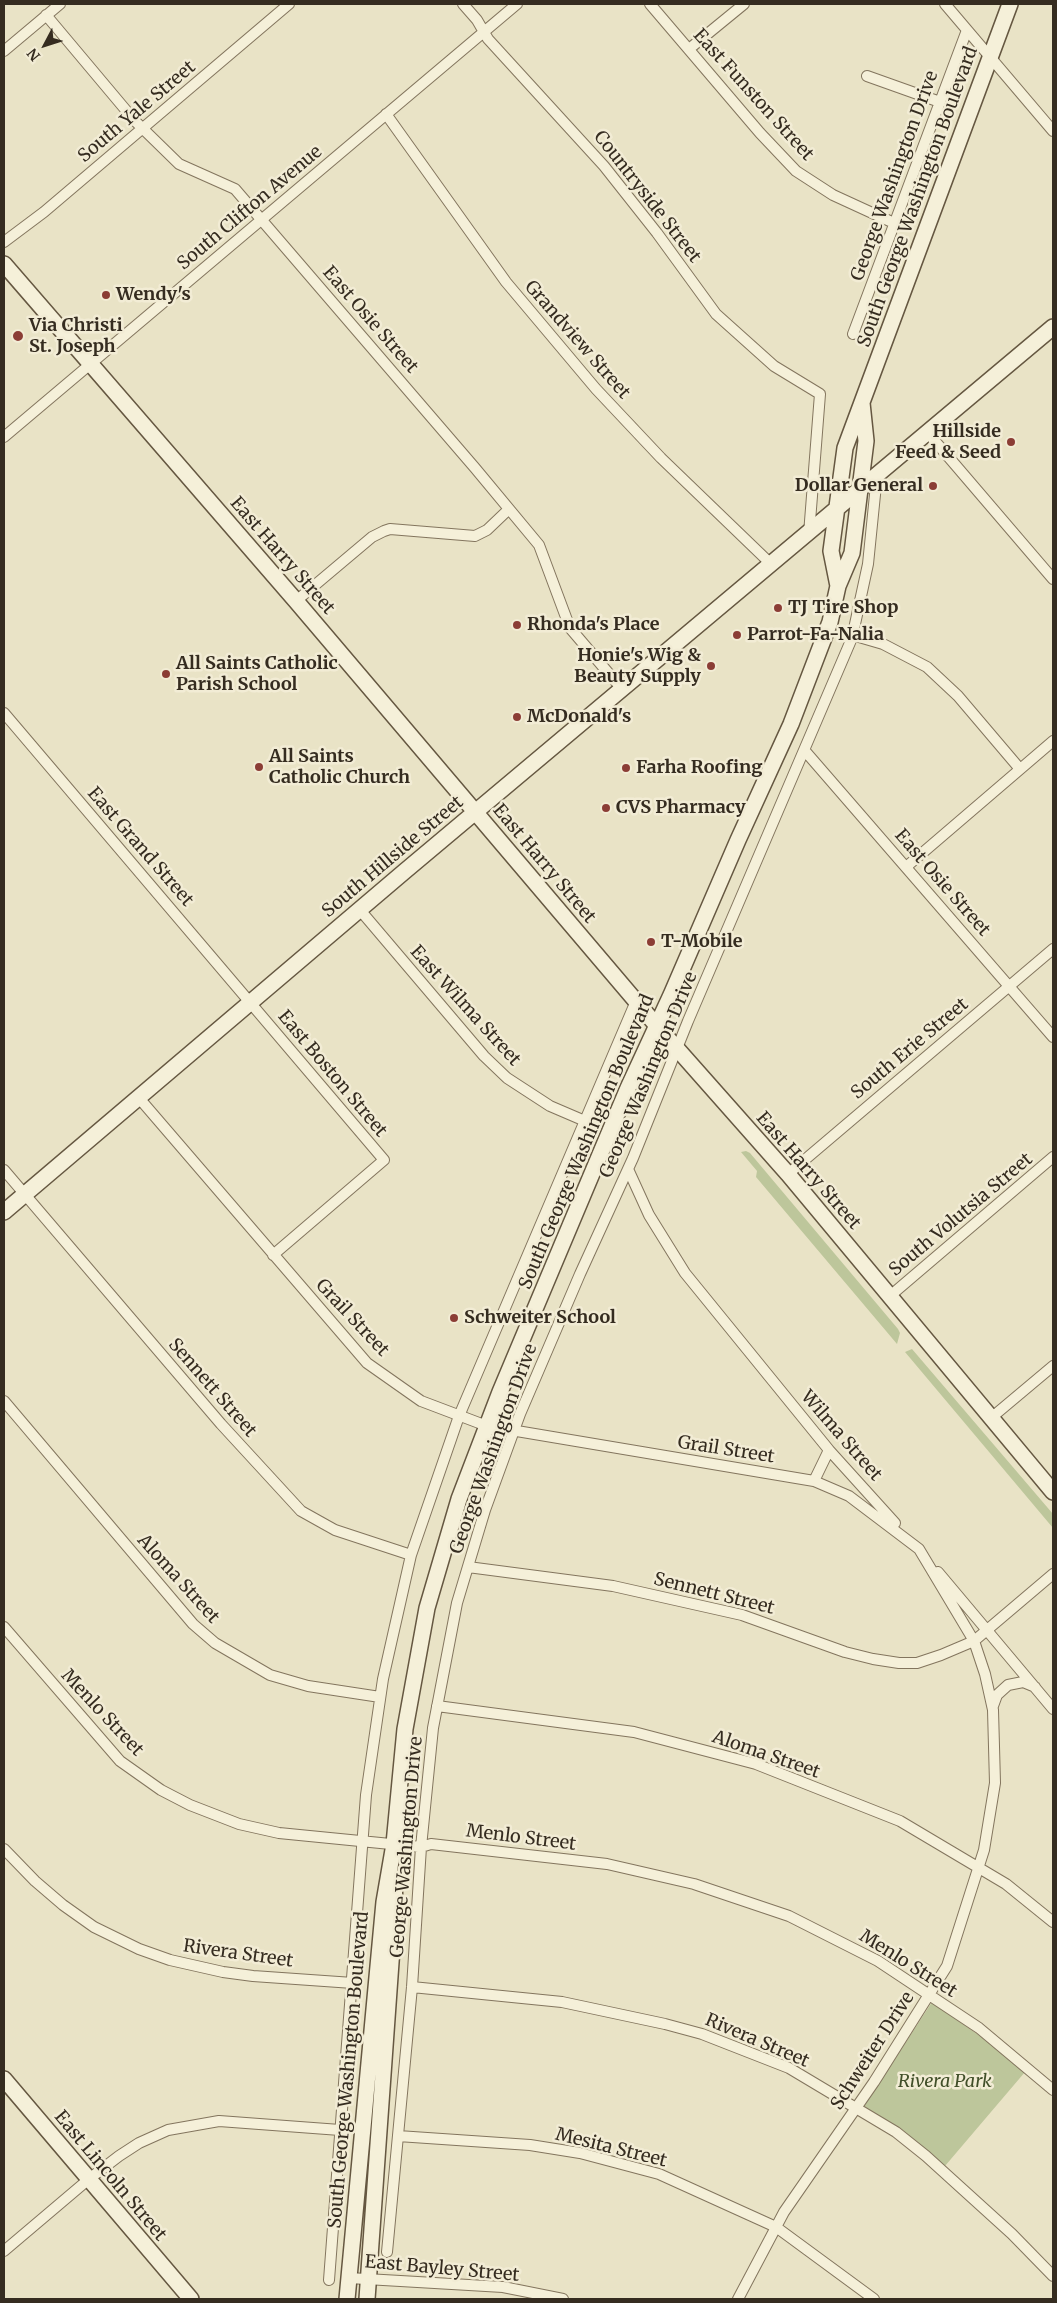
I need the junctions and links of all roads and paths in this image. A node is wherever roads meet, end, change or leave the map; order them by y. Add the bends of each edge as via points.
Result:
1 (60, 4) edge
2 (289, 4) edge
3 (463, 4) edge
4 (517, 4) edge
5 (650, 4) edge
6 (744, 4) edge
7 (945, 4) edge
8 (1010, 4) edge
9 (46, 15) junction
10 (967, 30) junction
11 (484, 32) junction
12 (689, 49) junction
13 (4, 51) edge
14 (990, 56) junction
15 (867, 76) dead end
16 (940, 102) junction
17 (386, 114) junction
18 (142, 129) junction
19 (1053, 131) edge
20 (262, 219) junction
21 (894, 223) junction
22 (4, 242) edge
23 (4, 264) edge
24 (1053, 327) edge
25 (853, 334) dead end
26 (92, 363) junction
27 (862, 403) junction
28 (928, 432) junction
29 (4, 437) edge
30 (877, 476) junction
31 (859, 492) junction
32 (509, 509) junction
33 (836, 510) junction
34 (808, 534) junction
35 (770, 564) junction
36 (1053, 579) edge
37 (838, 586) junction
38 (296, 601) junction
39 (852, 635) junction
40 (622, 688) junction
41 (4, 713) edge
42 (1053, 741) edge
43 (805, 750) junction
44 (1020, 769) junction
45 (475, 812) junction
46 (906, 867) junction
47 (360, 910) junction
48 (1053, 949) edge
49 (1010, 986) junction
50 (636, 1001) junction
51 (252, 1003) junction
52 (657, 1026) junction
53 (1053, 1037) edge
54 (677, 1049) junction
55 (139, 1098) junction
56 (585, 1121) junction
57 (1053, 1157) edge
58 (628, 1168) junction
59 (4, 1170) edge
60 (788, 1174) junction
61 (24, 1194) junction
62 (4, 1212) edge
63 (273, 1255) junction
64 (890, 1296) junction
65 (1053, 1366) edge
66 (4, 1401) edge
67 (459, 1416) junction
68 (991, 1418) junction
69 (487, 1426) junction
70 (514, 1430) junction
71 (829, 1450) junction
72 (814, 1481) junction
73 (1053, 1492) edge
74 (919, 1549) junction
75 (411, 1555) junction
76 (468, 1567) junction
77 (1053, 1574) edge
78 (4, 1627) edge
79 (988, 1630) junction
80 (974, 1641) junction
81 (1036, 1688) junction
82 (380, 1697) junction
83 (437, 1706) junction
84 (1053, 1709) edge
85 (993, 1710) junction
86 (363, 1841) junction
87 (394, 1844) junction
88 (421, 1847) junction
89 (4, 1850) edge
90 (978, 1868) junction
91 (1053, 1922) edge
92 (353, 1983) junction
93 (412, 1987) junction
94 (929, 1994) junction
95 (4, 2079) edge
96 (1053, 2090) edge
97 (857, 2108) junction
98 (340, 2130) junction
99 (398, 2136) junction
100 (89, 2179) junction
101 (776, 2227) junction
102 (4, 2251) edge
103 (387, 2252) dead end
104 (1053, 2276) edge
105 (348, 2278) junction
106 (368, 2279) junction
107 (329, 2280) dead end
108 (188, 2299) edge
109 (347, 2299) edge
110 (367, 2299) edge
111 (563, 2299) edge
112 (738, 2299) edge
113 (874, 2299) edge

1 - 9 street
2 - 18 street, South Yale Street
3 - 11 street, Countryside Street
4 - 11 street, South Clifton Avenue
5 - 12 street, East Funston Street
6 - 12 street
7 - 10 street
8 - 14 street, South George Washington Boulevard
9 - 13 street
9 - 18 street, East Osie Street
10 - 14 street
10 - 16 street, George Washington Drive
11 - 17 street, South Clifton Avenue
11 - 34 street, Countryside Street via 604,166 716,314 774,366 820,394
12 - 21 street, East Funston Street via 796,171 833,195
14 - 19 street
14 - 27 street, South George Washington Boulevard
15 - 16 street
16 - 21 street, George Washington Drive
17 - 20 street, South Clifton Avenue
17 - 35 street, Grandview Street via 506,282 596,389 661,458
18 - 20 street, East Osie Street via 179,164 235,189
18 - 22 street, South Yale Street
20 - 26 street, South Clifton Avenue
20 - 32 street, East Osie Street
21 - 25 street, George Washington Drive
23 - 26 street, East Harry Street
24 - 28 street
26 - 29 street, South Clifton Avenue
26 - 38 street, East Harry Street
27 - 31 street, South George Washington Boulevard via 866,441
27 - 33 street, South George Washington Boulevard via 845,448
28 - 30 street, South Hillside Street
28 - 36 street
30 - 31 street, South Hillside Street
30 - 39 street, George Washington Drive via 868,564
31 - 33 street, South Hillside Street
31 - 37 street, South George Washington Boulevard via 852,553
32 - 38 street via 487,530 475,536 384,531 372,537
32 - 40 street, East Osie Street via 539,545 570,628
33 - 34 street, South Hillside Street
33 - 37 street, South George Washington Boulevard via 831,551
34 - 35 street, South Hillside Street
35 - 40 street, South Hillside Street
37 - 52 street, South George Washington Boulevard via 830,622 791,724
38 - 45 street, East Harry Street
39 - 43 street, George Washington Drive
39 - 44 street via 883,644 927,667 958,696
40 - 45 street, South Hillside Street
41 - 51 street, East Grand Street
42 - 44 street
43 - 46 street, East Osie Street
43 - 54 street, George Washington Drive
44 - 46 street
45 - 47 street, South Hillside Street
45 - 50 street, East Harry Street
46 - 49 street, East Osie Street
47 - 51 street, South Hillside Street
47 - 56 street, East Wilma Street via 484,1056 507,1078 550,1106
48 - 49 street, South Erie Street
49 - 53 street, East Osie Street
49 - 60 street, South Erie Street
50 - 52 street, East Harry Street
50 - 56 street
51 - 55 street, South Hillside Street
51 - 63 street, East Boston Street via 384,1160
52 - 54 street, East Harry Street
52 - 69 street, South George Washington Boulevard
54 - 58 street, George Washington Drive
54 - 60 street, East Harry Street
55 - 61 street, South Hillside Street
55 - 63 street, Grail Street
56 - 67 street
57 - 64 street, South Volutsia Street
58 - 70 street, George Washington Drive
58 - 71 street, Wilma Street via 649,1214 685,1273
59 - 61 street, Sennett Street
60 - 64 street, East Harry Street
61 - 62 street, South Hillside Street
61 - 75 street, Sennett Street via 221,1424 301,1511 335,1530
63 - 67 street, Grail Street via 367,1362 421,1401
64 - 68 street, East Harry Street
65 - 68 street
66 - 82 street, Aloma Street via 193,1624 215,1643 270,1675 308,1686
67 - 69 street, Grail Street
67 - 75 street
68 - 73 street, East Harry Street
69 - 70 street, Grail Street
69 - 87 street, South George Washington Boulevard via 459,1499 428,1608 405,1729
70 - 72 street, Grail Street
70 - 76 street, George Washington Drive
71 - 72 street
71 - 74 street, Wilma Street
72 - 74 street, Grail Street via 862,1504
74 - 79 street, Wilma Street
74 - 80 street, Schweiter Drive
75 - 82 street
76 - 80 street, Sennett Street via 613,1586 742,1615 873,1659 916,1663
76 - 83 street, George Washington Drive via 457,1603
77 - 79 street, Sennett Street
78 - 86 street, Menlo Street via 107,1748 161,1790 238,1824 278,1833
79 - 80 street, Sennett Street
79 - 81 street, Wilma Street
80 - 85 street, Schweiter Drive via 986,1674
81 - 84 street, Wilma Street
81 - 85 street via 1023,1682 1008,1684 997,1695
82 - 86 street
83 - 88 street, George Washington Drive
83 - 90 street, Aloma Street via 634,1732 756,1764 900,1822
85 - 90 street, Schweiter Drive via 995,1783
86 - 87 street, Menlo Street
86 - 92 street
87 - 88 street, Menlo Street
87 - 105 street, South George Washington Boulevard via 384,1902
87 - 106 street, South George Washington Boulevard via 395,1906
88 - 93 street, George Washington Drive
88 - 94 street, Menlo Street via 431,1844 607,1864 694,1884 789,1916 878,1960
89 - 92 street, Rivera Street via 35,1882 94,1927 139,1949 223,1972
90 - 91 street, Aloma Street via 1006,1884
90 - 94 street, Schweiter Drive via 947,1966
92 - 98 street
93 - 97 street, Rivera Street via 562,2002 702,2034 789,2068
93 - 99 street, George Washington Drive
94 - 96 street, Menlo Street via 979,2028
94 - 97 street, Schweiter Drive
95 - 100 street, East Lincoln Street
97 - 101 street, Schweiter Drive
97 - 104 street, Rivera Street via 896,2132 926,2156
98 - 100 street via 218,2121 189,2125 138,2143
98 - 107 street
99 - 101 street, Mesita Street via 530,2145 580,2153 659,2174
99 - 103 street, George Washington Drive
100 - 102 street
100 - 108 street, East Lincoln Street
101 - 112 street, Schweiter Drive
101 - 113 street, Mesita Street
105 - 106 street, East Bayley Street
105 - 109 street, South George Washington Boulevard
106 - 110 street, South George Washington Boulevard
106 - 111 street, East Bayley Street via 503,2287

